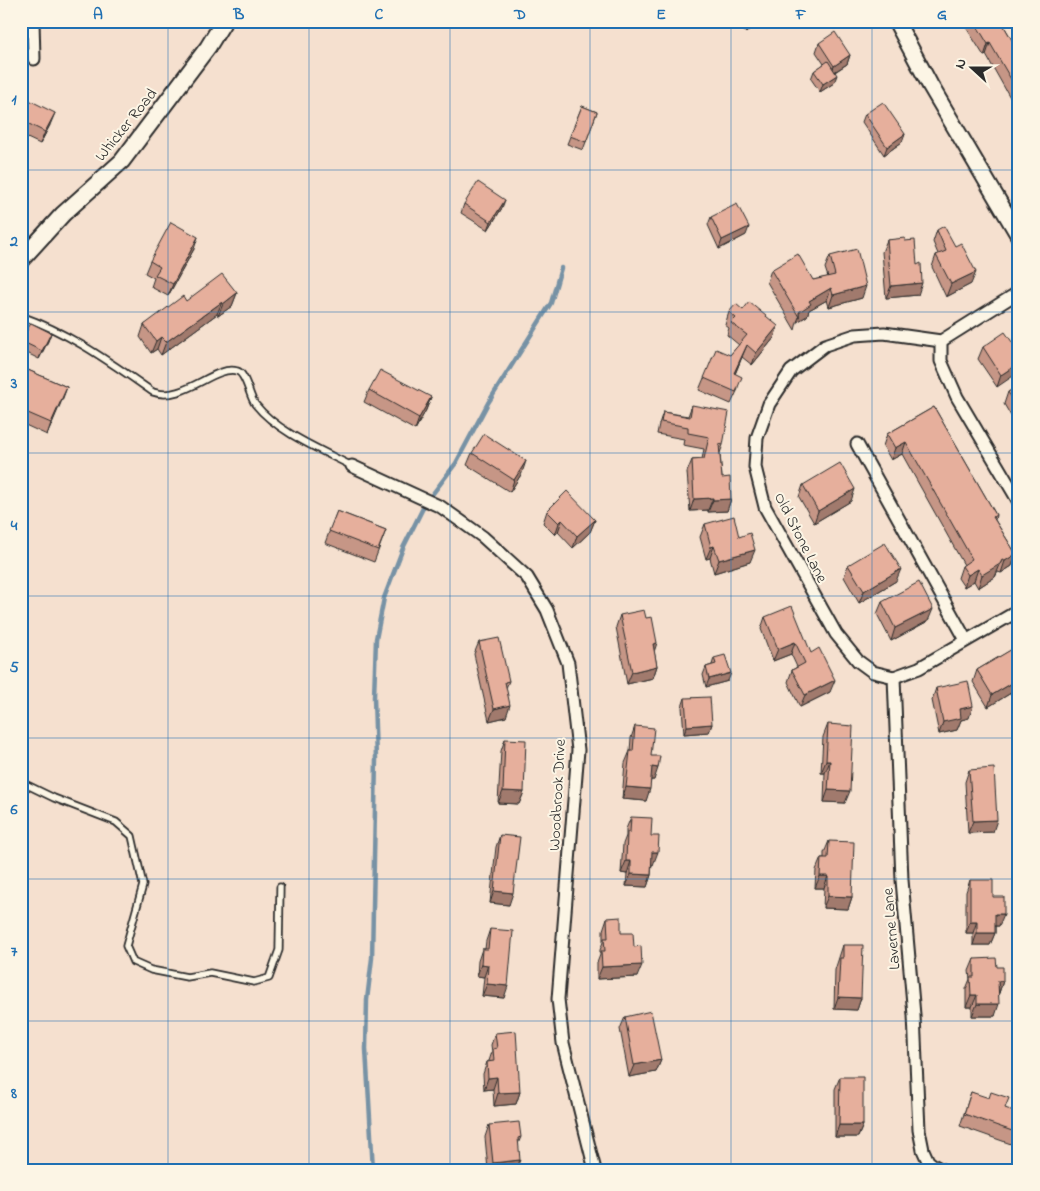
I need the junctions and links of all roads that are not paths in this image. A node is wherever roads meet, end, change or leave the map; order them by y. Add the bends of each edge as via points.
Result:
1 (33, 21) edge
2 (224, 21) edge
3 (896, 21) edge
4 (34, 59) dead end
5 (1019, 236) edge
6 (21, 260) edge
7 (1019, 292) edge
8 (21, 316) edge
9 (941, 341) junction
10 (857, 444) dead end
11 (352, 466) joint
12 (1019, 502) edge
13 (1019, 608) edge
14 (966, 640) junction
15 (894, 677) junction
16 (21, 782) edge
17 (280, 887) dead end
18 (595, 1170) edge
19 (942, 1170) edge

1 - 4 street
2 - 6 street, Whicker Road via 122,161 63,214
3 - 5 street
7 - 9 street
8 - 11 lane via 88,348 162,395 174,394 226,371 241,373 254,403 277,424
9 - 12 street via 941,361 957,397
9 - 15 street, Old Stone Lane via 884,333 855,336 825,345 792,371 769,404 757,438 755,467 765,507 801,574 836,634 858,661 873,672
10 - 14 street
11 - 18 street, Woodbrook Drive via 441,507 483,537 527,577 547,610 568,663 578,750 558,999 563,1043
13 - 14 street
14 - 15 street via 919,668
15 - 19 street, Laverne Lane via 902,880 914,1015 919,1130 928,1161
16 - 17 lane via 116,822 132,836 143,885 126,946 133,962 152,970 187,977 210,973 254,982 269,978 279,950

